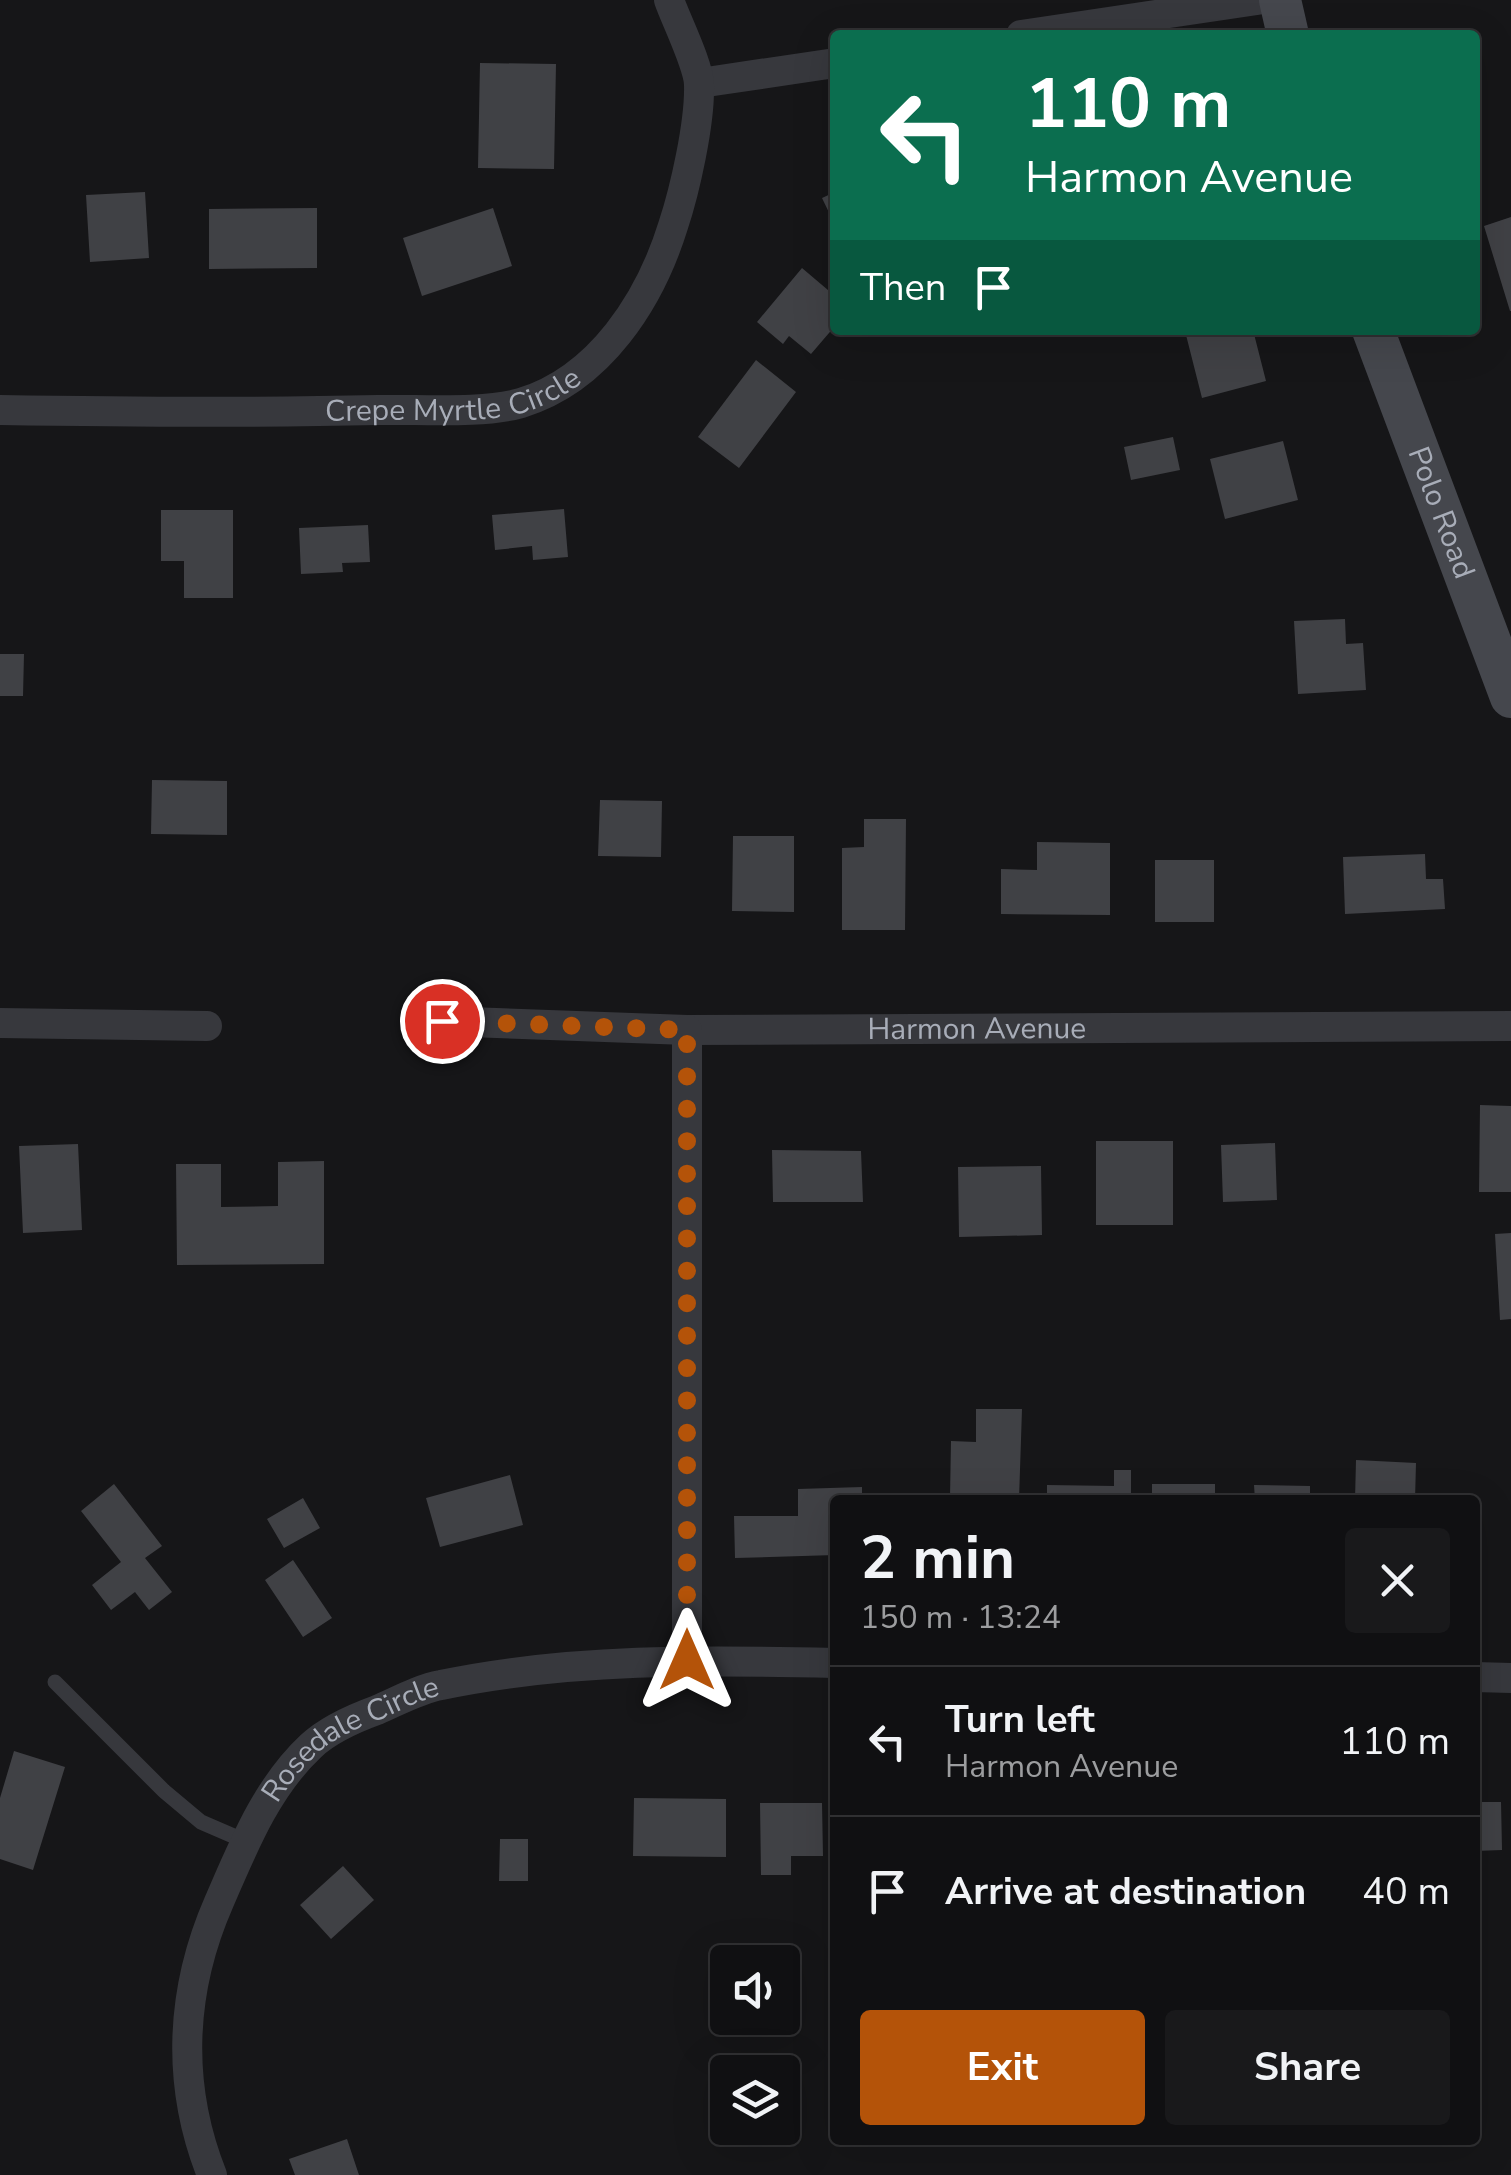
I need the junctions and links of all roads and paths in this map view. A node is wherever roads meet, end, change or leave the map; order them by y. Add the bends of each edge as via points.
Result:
1 (669, 0) edge
2 (1257, 0) edge
3 (1280, 0) edge
4 (1055, 30) edge
5 (1287, 30) edge
6 (830, 63) edge
7 (700, 82) junction
8 (1375, 335) edge
9 (0, 410) edge
10 (1511, 697) edge
11 (442, 1021) dead end
12 (0, 1023) edge
13 (207, 1026) dead end
14 (1511, 1026) edge
15 (687, 1030) junction
16 (687, 1660) junction
17 (830, 1663) edge
18 (1480, 1678) edge
19 (1511, 1678) edge
20 (55, 1682) dead end
21 (245, 1841) junction
22 (212, 2175) edge

1 - 7 street, Crepe Myrtle Circle
2 - 4 street
3 - 5 main road
6 - 7 street
7 - 9 street, Crepe Myrtle Circle via 689,162 662,261 606,348 551,390 520,404 470,408
8 - 10 main road, Polo Road
11 - 15 street, Harmon Avenue
12 - 13 street
14 - 15 street, Harmon Avenue
15 - 16 street
16 - 17 street, Rosedale Circle
16 - 21 street, Rosedale Circle via 542,1670 437,1686 356,1718 312,1744
18 - 19 street
20 - 21 lane via 201,1822
21 - 22 street, Rosedale Circle via 210,1920 185,2038 198,2140

